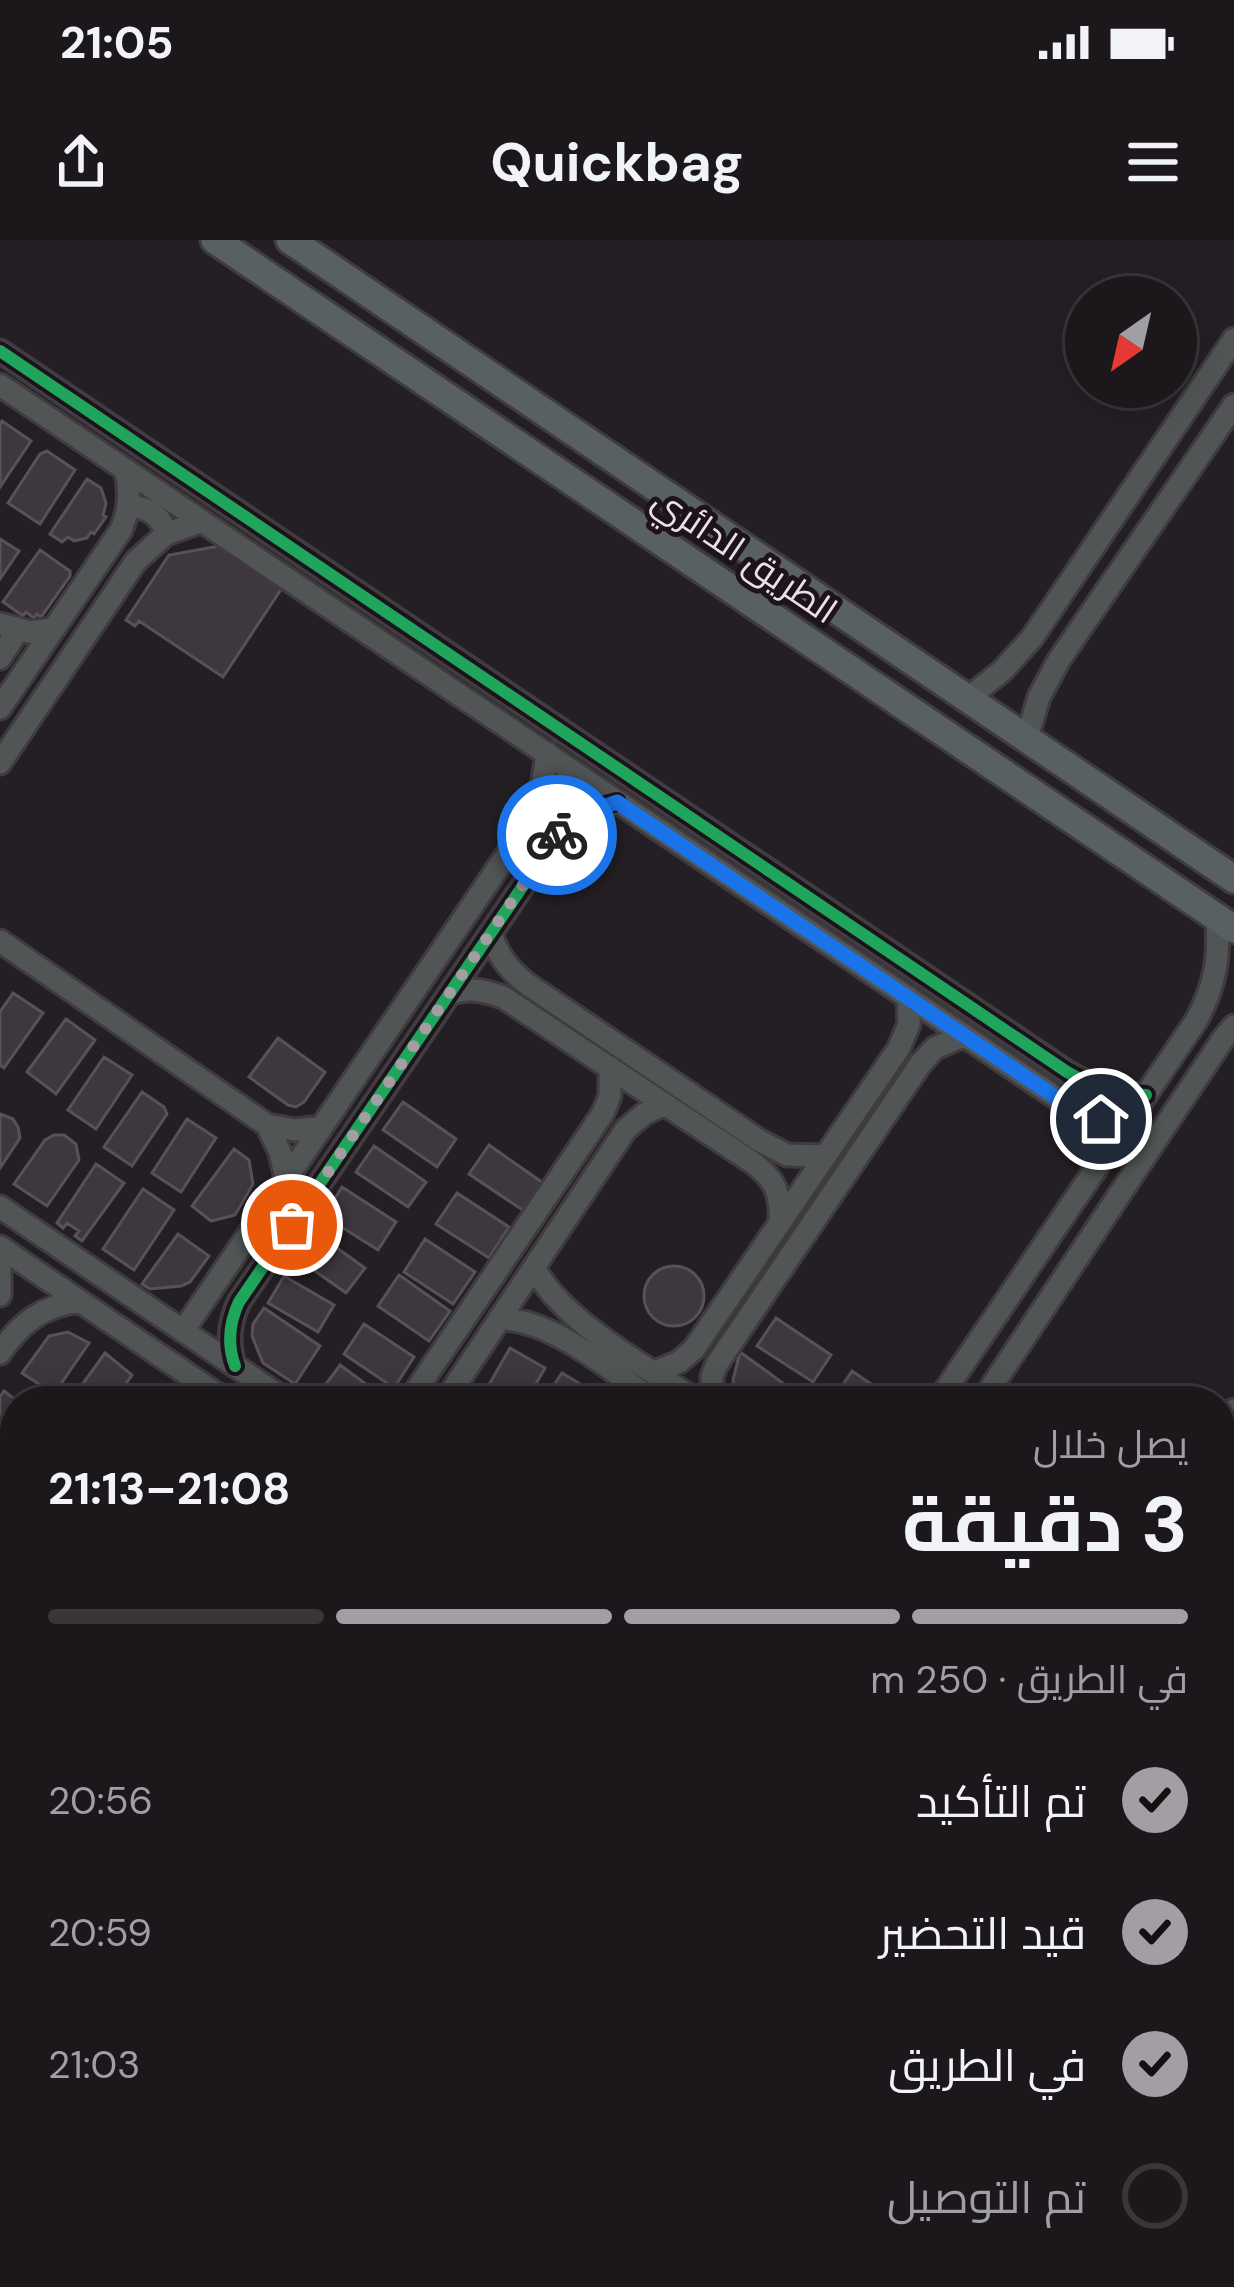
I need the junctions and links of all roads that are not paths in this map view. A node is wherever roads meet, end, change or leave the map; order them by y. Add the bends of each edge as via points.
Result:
1 (215, 240) edge
2 (290, 240) edge
3 (1234, 339) edge
4 (0, 351) edge
5 (490, 375) junction
6 (0, 385) edge
7 (1234, 405) edge
8 (468, 411) junction
9 (551, 416) junction
10 (523, 448) junction
11 (125, 469) junction
12 (129, 507) junction
13 (202, 521) junction
14 (166, 534) junction
15 (9, 626) edge
16 (54, 629) junction
17 (0, 658) edge
18 (0, 668) edge
19 (967, 699) junction
20 (3, 704) edge
21 (1027, 738) junction
22 (547, 753) junction
23 (0, 763) edge
24 (542, 792) junction
25 (617, 802) junction
26 (580, 815) junction
27 (736, 849) junction
28 (720, 871) junction
29 (1234, 878) edge
30 (1225, 923) edge
31 (491, 933) junction
32 (0, 940) edge
33 (1225, 975) edge
34 (517, 976) junction
35 (449, 994) junction
36 (503, 997) junction
37 (908, 997) junction
38 (1234, 1026) edge
39 (906, 1034) junction
40 (965, 1035) junction
41 (933, 1050) junction
42 (610, 1067) junction
43 (1113, 1092) junction
44 (1146, 1095) junction
45 (609, 1101) junction
46 (664, 1104) junction
47 (643, 1115) junction
48 (267, 1125) junction
49 (322, 1127) junction
50 (1085, 1131) junction
51 (790, 1155) junction
52 (826, 1156) junction
53 (1094, 1172) junction
54 (286, 1180) junction
55 (772, 1180) junction
56 (0, 1207) edge
57 (1062, 1219) junction
58 (780, 1223) junction
59 (1090, 1239) junction
60 (0, 1247) edge
61 (534, 1268) junction
62 (0, 1270) edge
63 (214, 1285) junction
64 (0, 1294) edge
65 (79, 1301) junction
66 (239, 1302) junction
67 (562, 1307) junction
68 (499, 1319) junction
69 (7, 1329) edge
70 (547, 1329) junction
71 (183, 1331) junction
72 (694, 1349) junction
73 (0, 1353) edge
74 (717, 1364) junction
75 (235, 1366) junction
76 (655, 1372) junction
77 (205, 1386) edge
78 (261, 1386) edge
79 (419, 1386) edge
80 (455, 1386) edge
81 (632, 1386) edge
82 (675, 1386) edge
83 (712, 1386) edge
84 (948, 1386) edge
85 (992, 1386) edge

1 - 8 main road, الطريق الدائري
2 - 5 main road, الطريق الدائري
3 - 19 street via 1032,638
4 - 27 street
5 - 8 main road via 490,400
5 - 9 main road, الطريق الدائري
6 - 11 street
7 - 21 street via 1060,660
8 - 10 main road, الطريق الدائري
9 - 10 main road via 530,426
9 - 19 main road, الطريق الدائري
10 - 30 main road, الطريق الدائري
11 - 12 street
11 - 13 street
12 - 14 street via 154,513
12 - 16 street
13 - 14 street
13 - 22 street
14 - 23 street via 136,560
15 - 16 street
15 - 17 street
16 - 20 street
18 - 20 street
19 - 21 main road, الطريق الدائري
21 - 29 main road, الطريق الدائري
22 - 24 street
22 - 25 street
24 - 26 street
24 - 49 street via 525,829
25 - 26 street
25 - 28 street
26 - 31 street
27 - 28 street
27 - 43 street via 1067,1072
28 - 37 street
30 - 33 street
31 - 34 street
31 - 35 street
32 - 48 street
33 - 44 street
34 - 36 street via 502,986
34 - 51 street
35 - 36 street
35 - 66 street
36 - 42 street
37 - 39 street
37 - 40 street
38 - 59 street
39 - 41 street via 924,1036
39 - 52 street
40 - 41 street
40 - 50 street via 1054,1096
41 - 74 street
42 - 45 street
42 - 46 street
43 - 44 street
43 - 50 street
44 - 53 street
45 - 47 street via 629,1101
45 - 79 street
46 - 47 street
46 - 55 street
47 - 61 street
48 - 49 street
48 - 54 street
49 - 54 street
50 - 53 street
51 - 52 street
51 - 55 street via 786,1172
52 - 58 street
53 - 57 street
54 - 63 street
55 - 58 street
56 - 71 street
57 - 59 street
57 - 84 street
58 - 72 street
59 - 85 street
60 - 65 street
61 - 67 street
61 - 68 street
62 - 64 street
63 - 66 street via 220,1300
63 - 71 street
65 - 69 street
65 - 77 street
66 - 75 street via 230,1340
67 - 70 street via 544,1310
67 - 76 street
68 - 70 street
68 - 80 street
69 - 73 street
70 - 81 street
71 - 75 street
72 - 74 street
72 - 76 street
74 - 83 street
75 - 78 street
76 - 82 street

